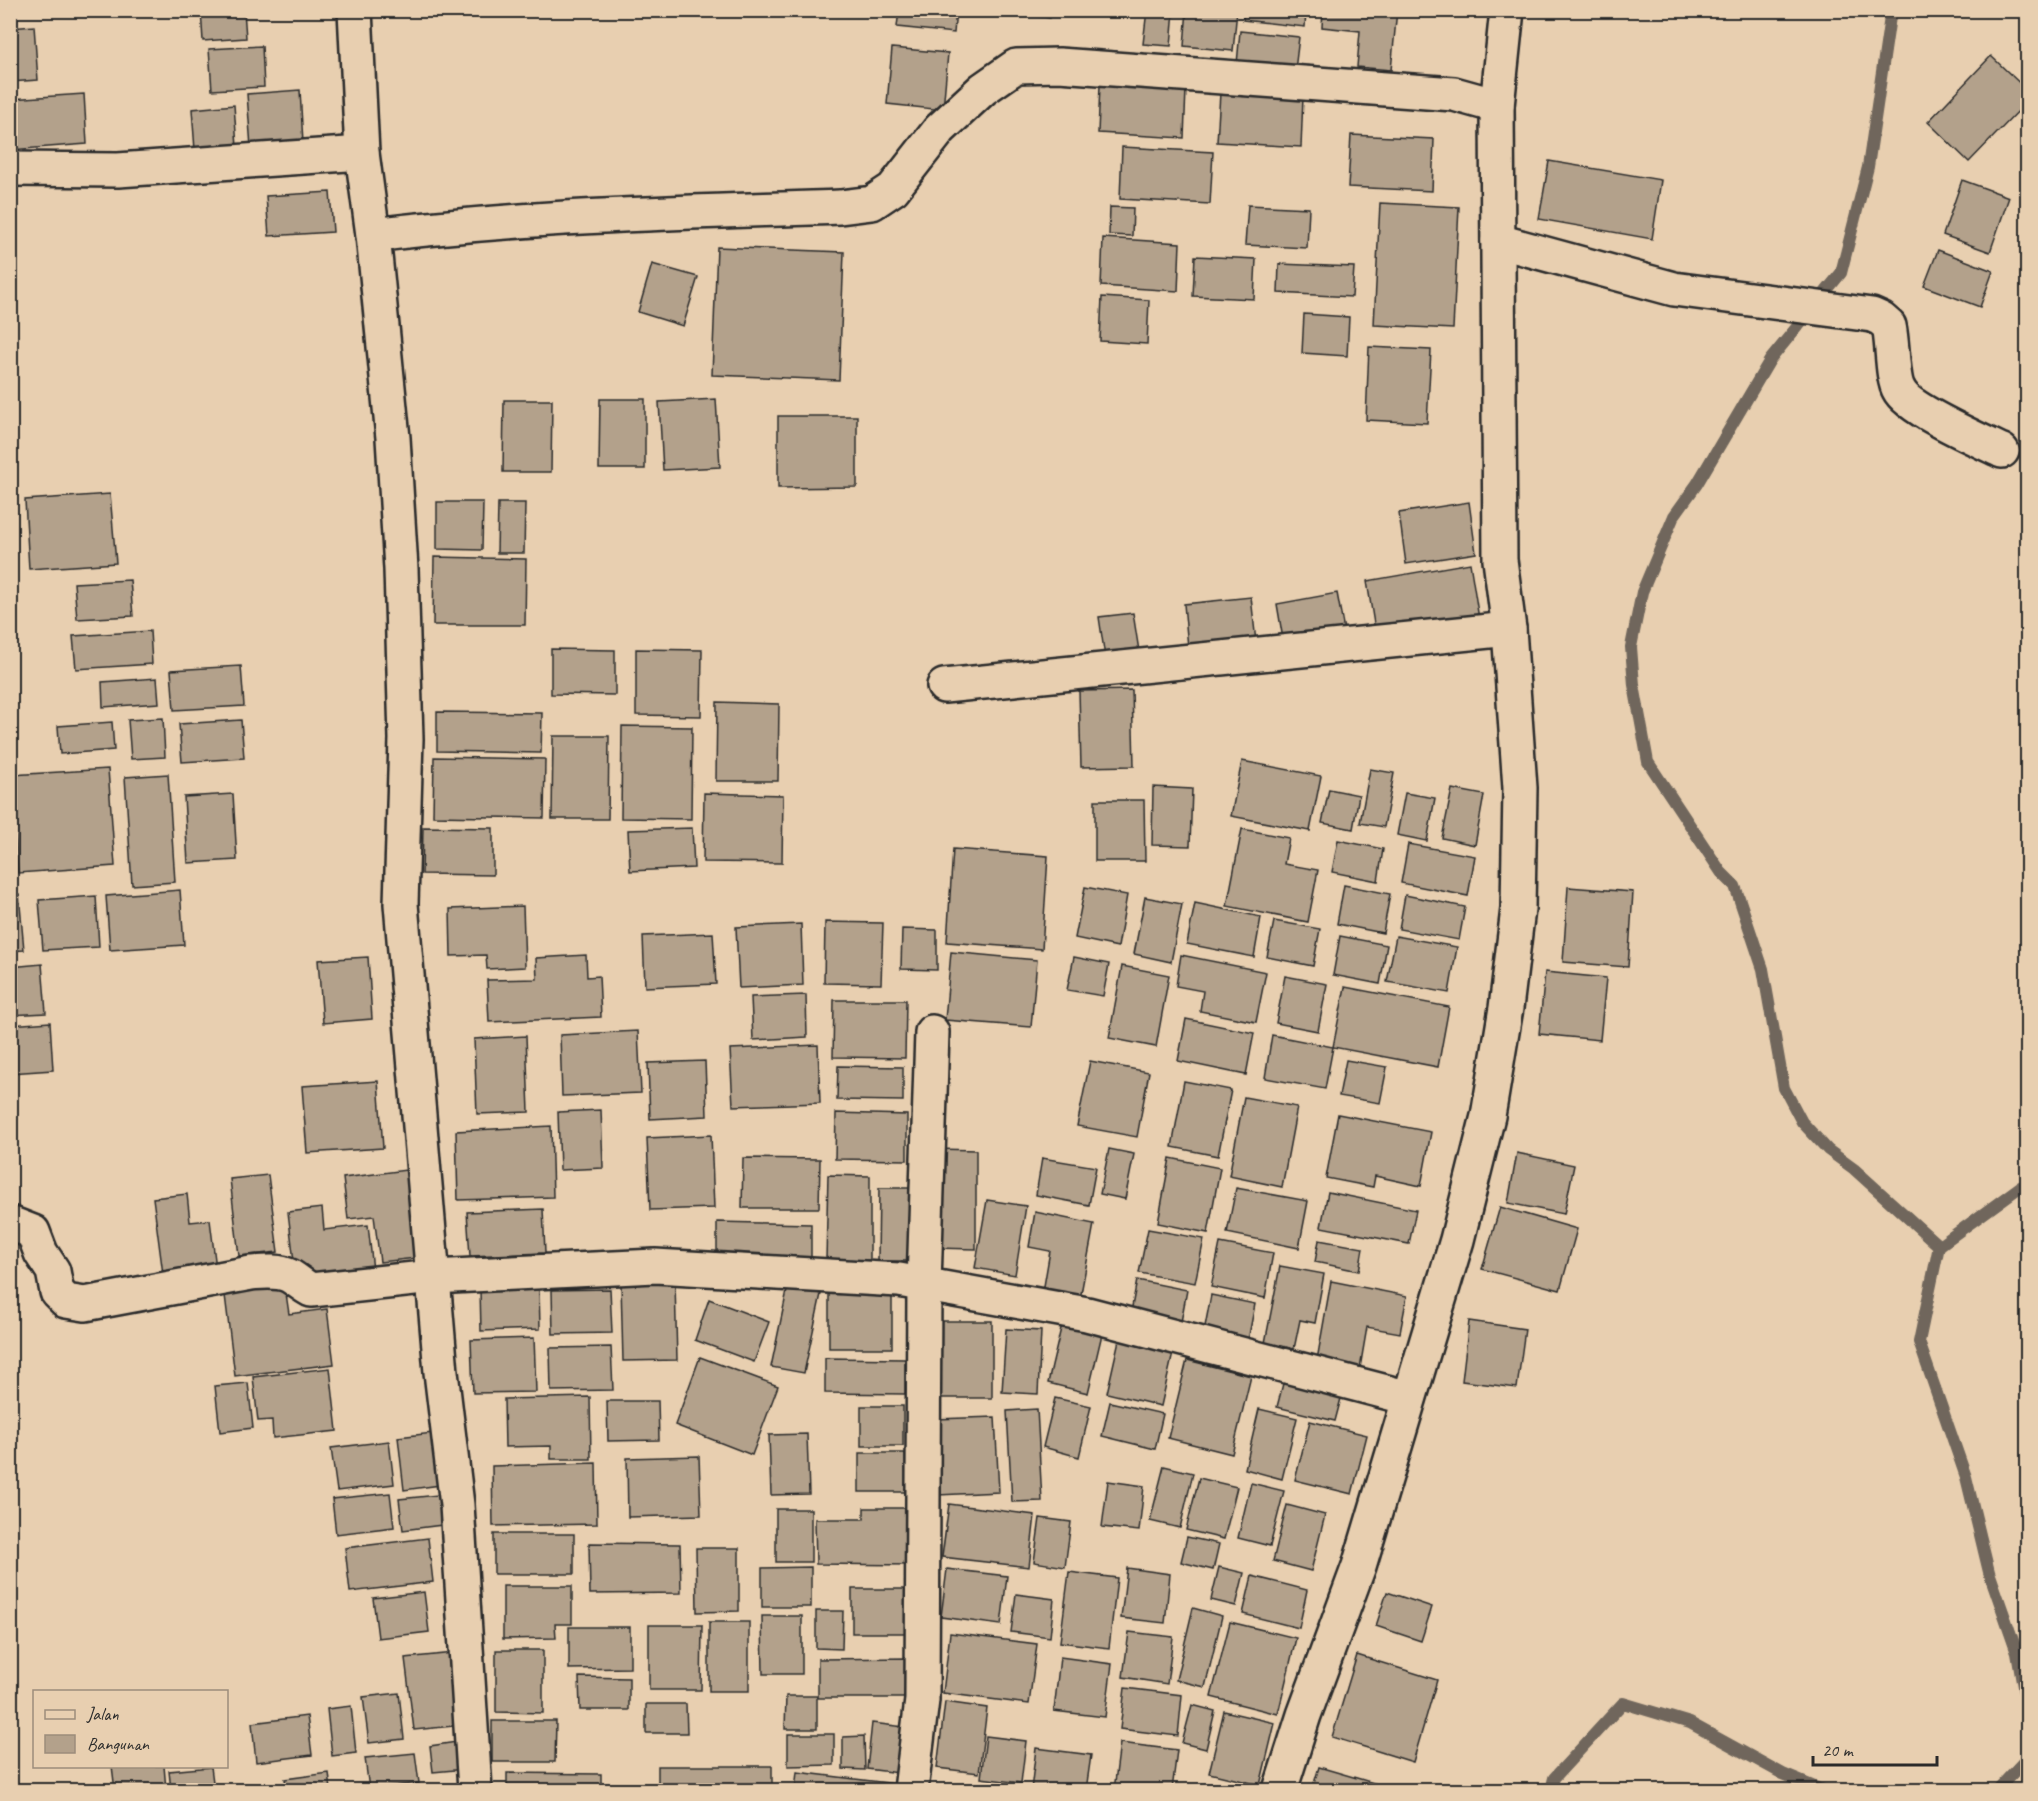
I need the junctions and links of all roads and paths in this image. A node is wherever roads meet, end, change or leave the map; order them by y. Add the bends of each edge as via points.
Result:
1 (355, 10) edge
2 (1507, 10) edge
3 (1497, 106) junction
4 (362, 153) junction
5 (10, 169) edge
6 (374, 235) junction
7 (1498, 241) junction
8 (2002, 451) dead end
9 (1509, 630) junction
10 (944, 686) dead end
11 (933, 1032) dead end
12 (10, 1223) edge
13 (433, 1277) junction
14 (924, 1284) junction
15 (1408, 1398) junction
16 (475, 1791) edge
17 (911, 1791) edge
18 (1280, 1791) edge

1 - 4 street
2 - 3 street
3 - 6 street via 1454,94 1059,65 1016,66 983,88 940,129 893,189 872,203 633,213 453,225
3 - 7 street
4 - 5 street via 118,171
4 - 6 street
6 - 13 street via 402,569 406,739 401,904
7 - 8 street via 1674,289 1872,315 1889,326 1899,391 1911,403
7 - 9 street via 1500,560
9 - 10 street
9 - 15 street via 1520,788 1518,909 1506,1008 1488,1116 1457,1240
11 - 14 street
12 - 13 street via 33,1232 53,1271 57,1292 66,1301 85,1304 251,1273 276,1272 311,1290
13 - 14 street via 655,1266
13 - 16 street via 457,1505
14 - 15 street via 1087,1314
14 - 17 street via 922,1700
15 - 18 street via 1359,1566

